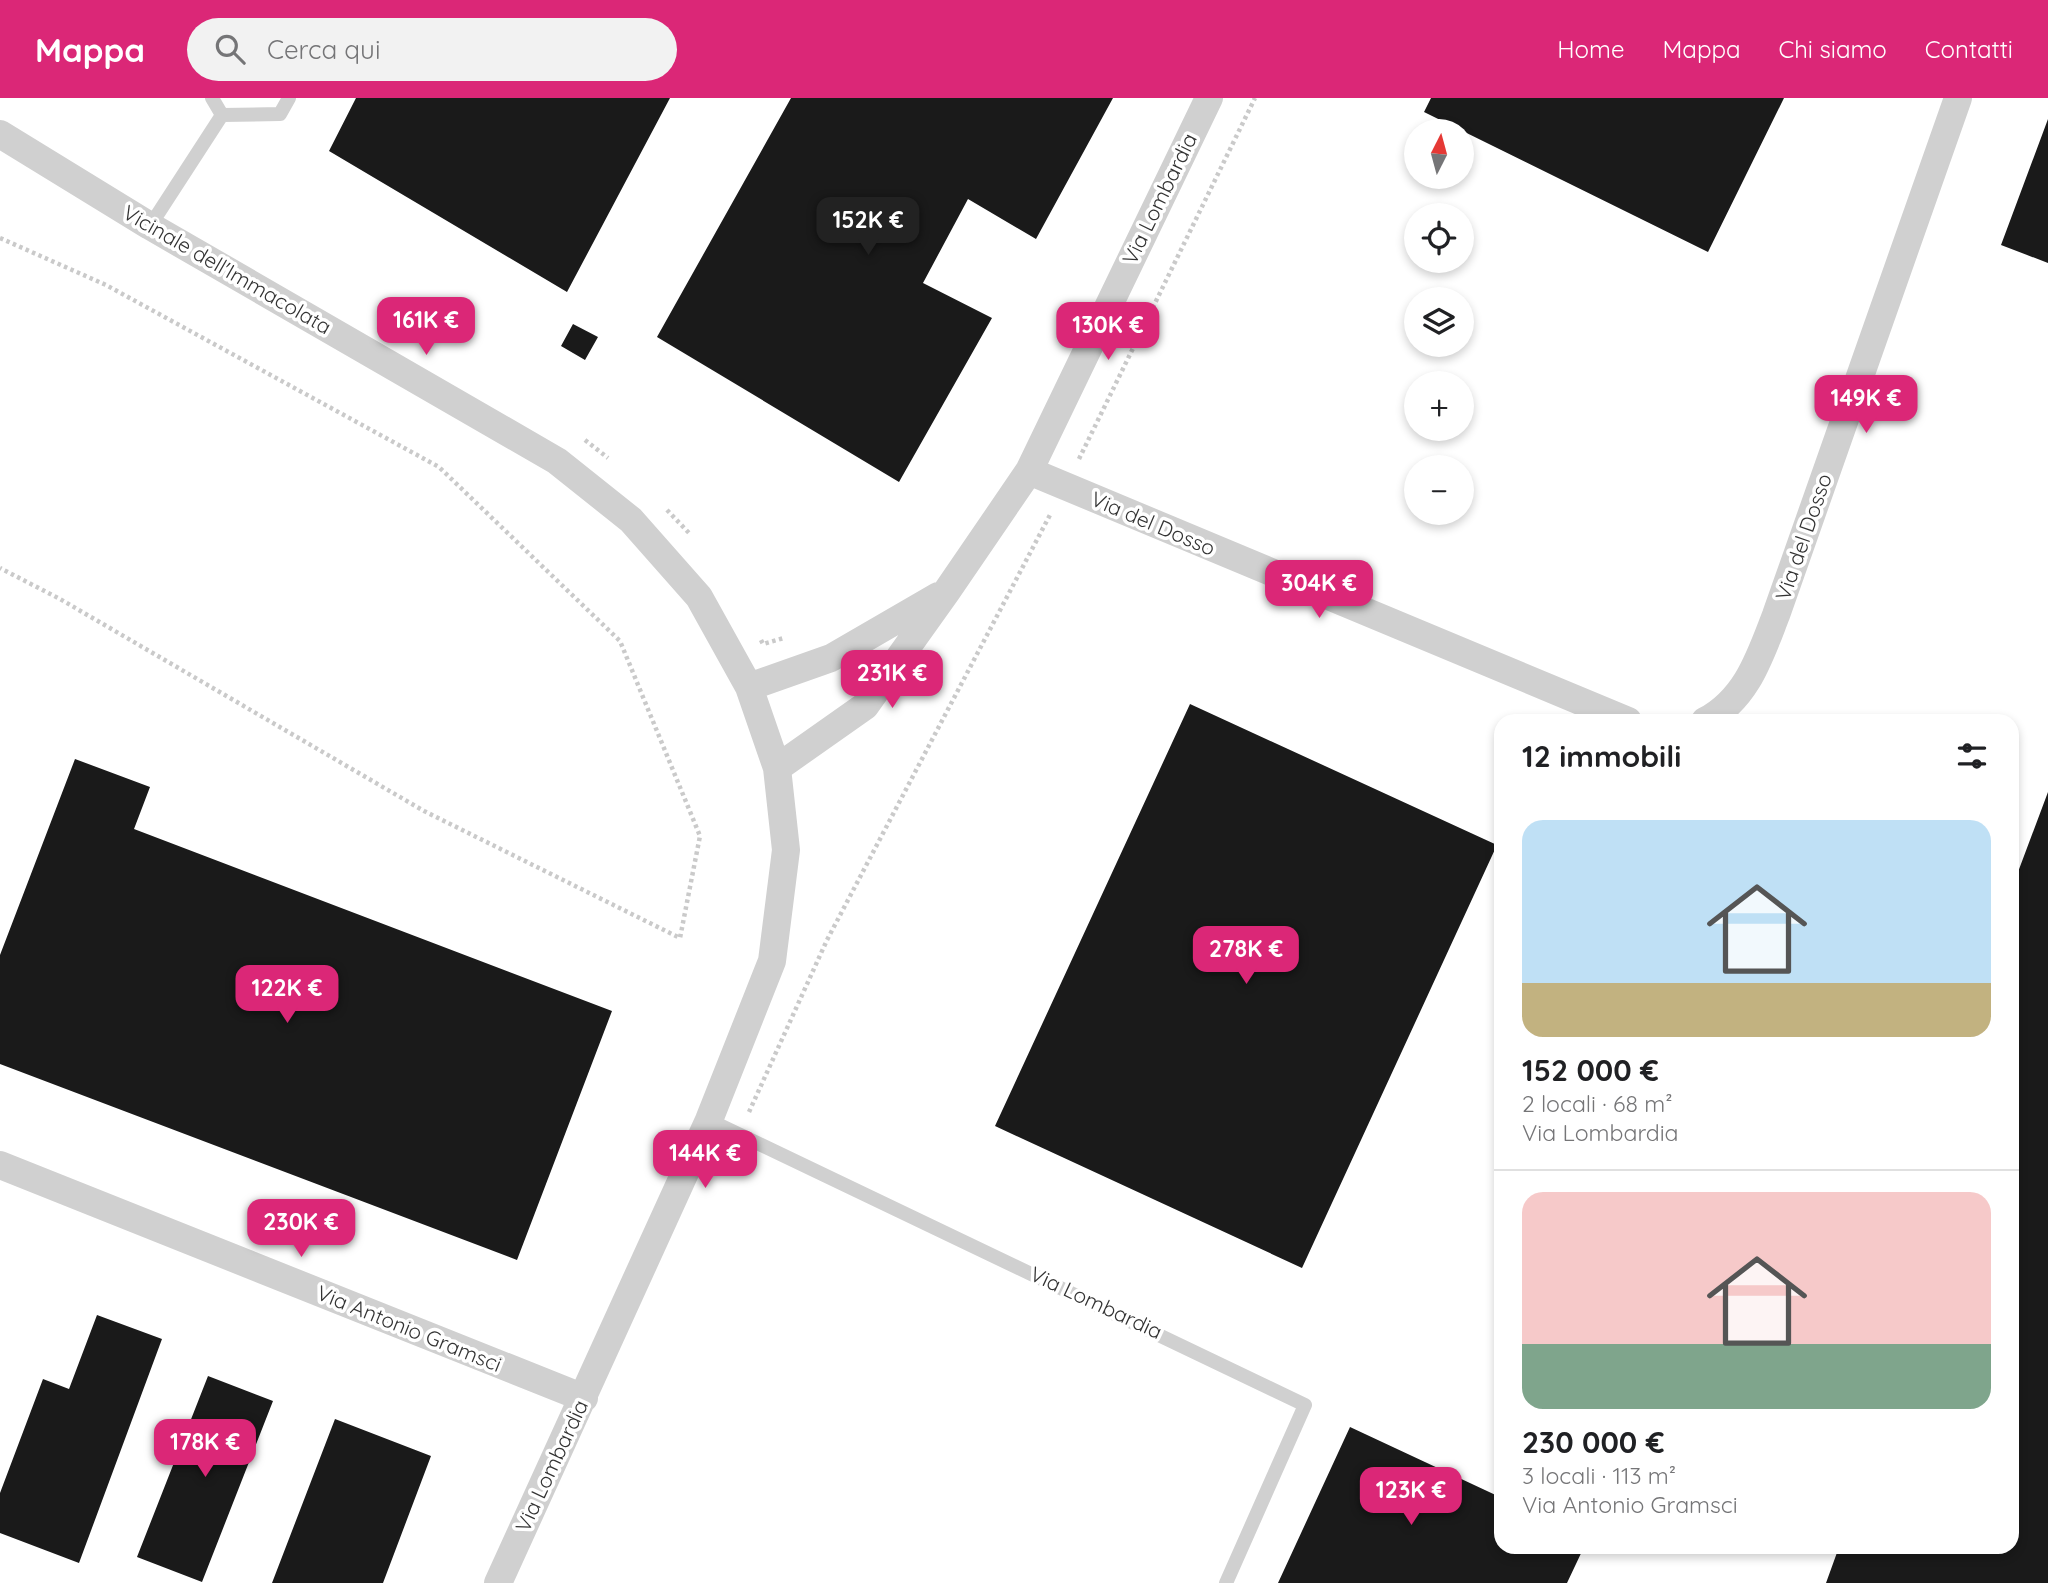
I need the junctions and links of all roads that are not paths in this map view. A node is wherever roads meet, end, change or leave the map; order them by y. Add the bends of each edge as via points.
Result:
1 (212, 98) edge
2 (289, 98) edge
3 (1209, 98) edge
4 (1958, 98) edge
5 (222, 114) junction
6 (0, 134) edge
7 (150, 226) junction
8 (1028, 471) junction
9 (947, 591) junction
10 (749, 687) junction
11 (1611, 714) edge
12 (1719, 714) edge
13 (777, 768) junction
14 (709, 1120) junction
15 (0, 1165) edge
16 (584, 1398) junction
17 (498, 1583) edge
18 (1226, 1583) edge

1 - 5 lane
2 - 5 lane via 280,114
3 - 8 street, Via Lombardia
4 - 12 street, Via del Dosso via 1764,647 1741,692
5 - 7 lane
6 - 7 street, Vicinale dell'Immacolata
7 - 10 street, Vicinale dell'Immacolata via 557,461 631,520 699,597
8 - 9 street, Via Lombardia
8 - 11 street, Via del Dosso
9 - 10 street via 831,658
9 - 13 street, Via Lombardia via 865,706
10 - 13 street, Vicinale dell'Immacolata
13 - 14 street, Via Lombardia via 786,850 772,961
14 - 16 street, Via Lombardia
14 - 18 lane, Via Lombardia via 1305,1405
15 - 16 street, Via Antonio Gramsci
16 - 17 street, Via Lombardia

